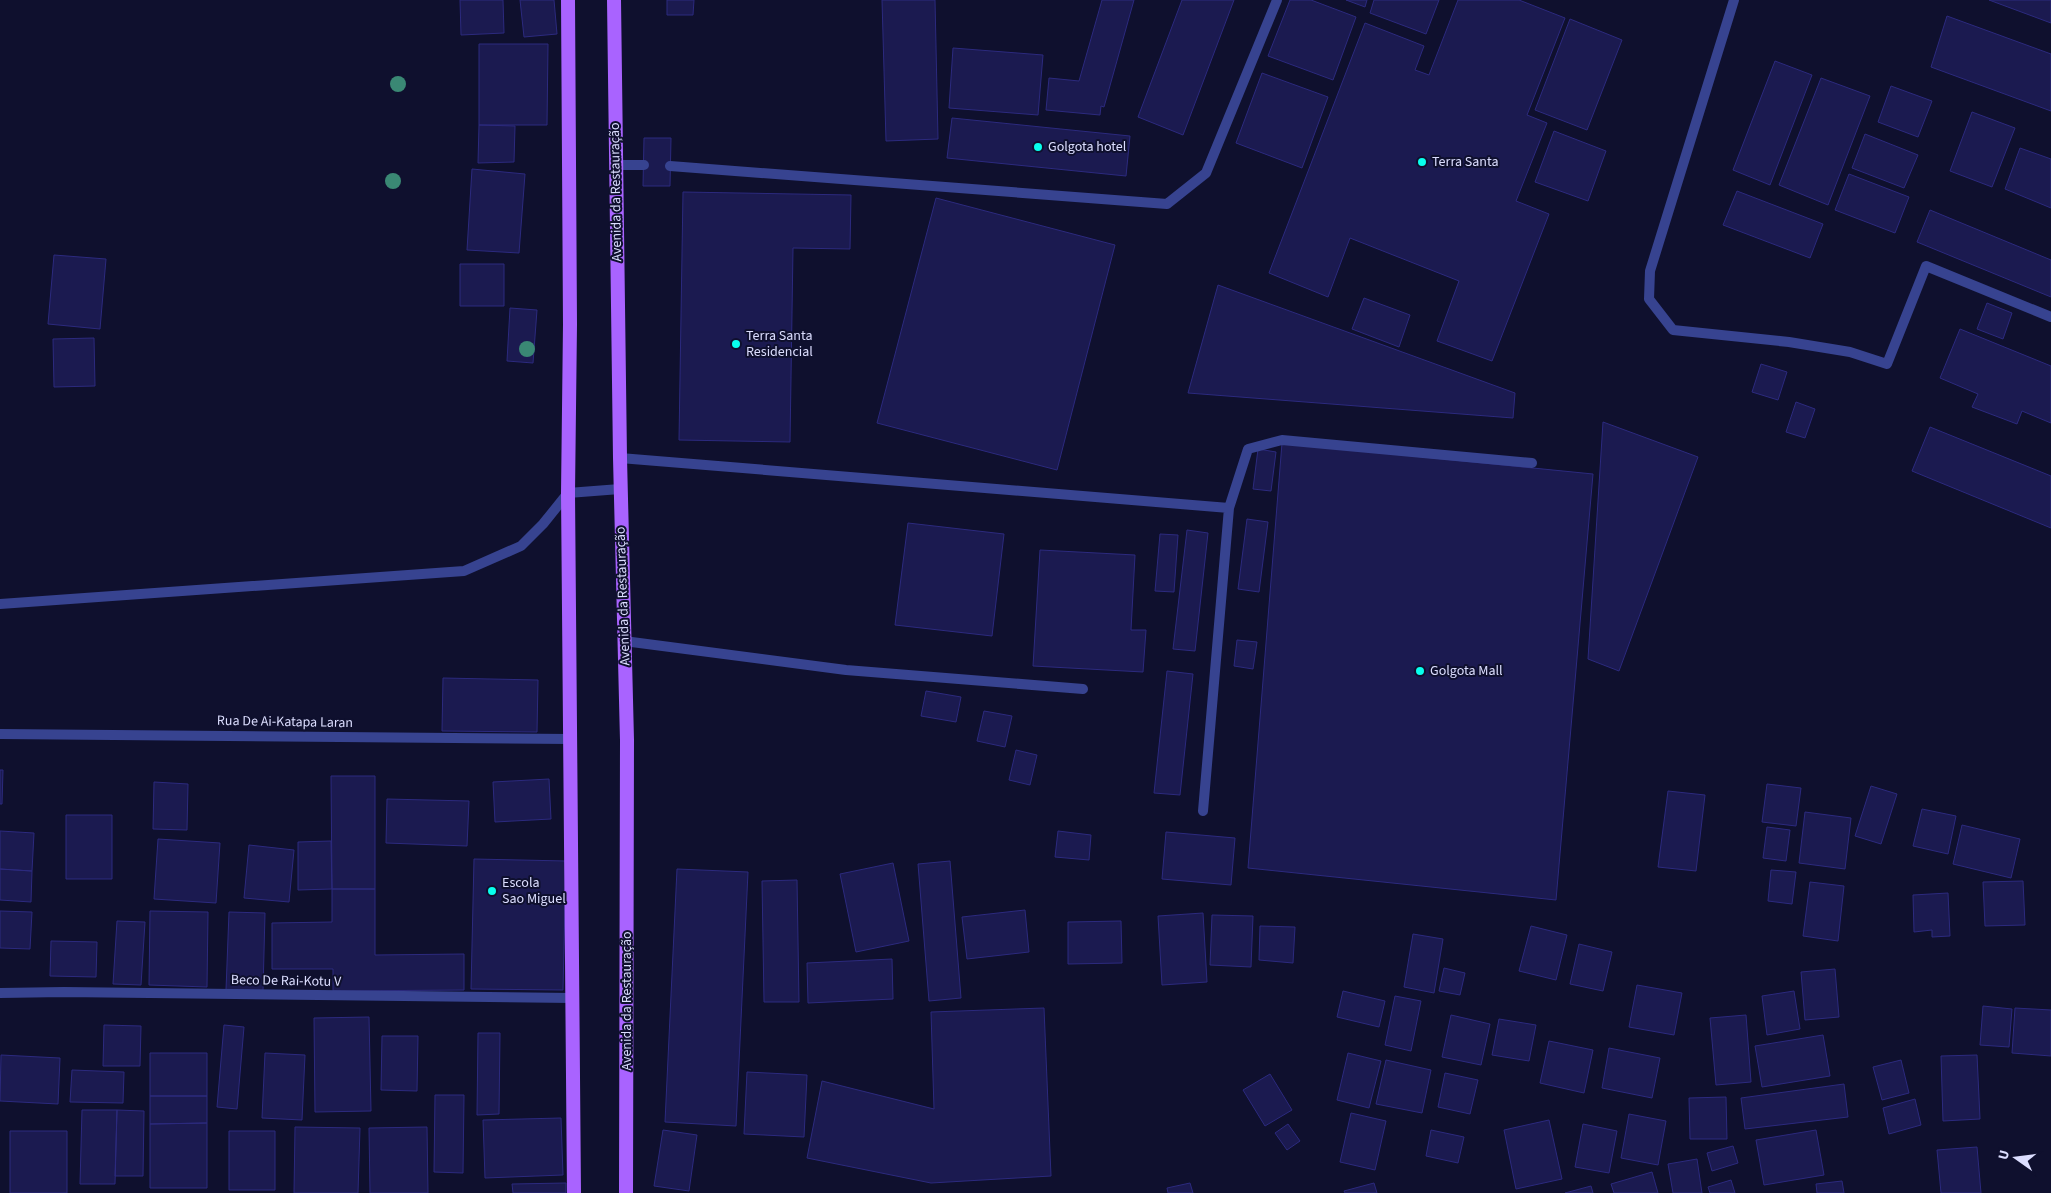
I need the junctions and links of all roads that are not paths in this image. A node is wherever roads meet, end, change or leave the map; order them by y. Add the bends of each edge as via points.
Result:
1 (568, 0) edge
2 (614, 0) edge
3 (1277, 0) edge
4 (1734, 0) edge
5 (616, 165) junction
6 (644, 165) dead end
7 (670, 166) dead end
8 (2051, 317) edge
9 (620, 458) junction
10 (1532, 463) dead end
11 (620, 489) junction
12 (568, 493) junction
13 (1228, 508) junction
14 (0, 604) edge
15 (624, 641) junction
16 (1083, 689) dead end
17 (0, 734) edge
18 (570, 739) junction
19 (1203, 811) dead end
20 (0, 993) edge
21 (573, 998) junction
22 (574, 1193) edge
23 (626, 1193) edge

1 - 12 main road
2 - 5 main road, Avenida da Restauração
3 - 7 street via 1206,173 1167,204
4 - 8 street via 1650,271 1649,299 1673,330 1789,342 1850,352 1887,364 1926,266
5 - 6 street
5 - 9 main road, Avenida da Restauração
9 - 11 main road, Avenida da Restauração
9 - 13 street
10 - 13 street via 1282,440 1248,450
11 - 12 street
11 - 15 main road, Avenida da Restauração
12 - 14 street via 521,546 464,570
12 - 18 main road
13 - 19 street
15 - 16 street via 846,670
15 - 23 main road, Avenida da Restauração via 628,740
17 - 18 street, Rua De Ai-Katapa Laran
18 - 21 main road
20 - 21 street, Beco De Rai-Kotu V
21 - 22 main road

